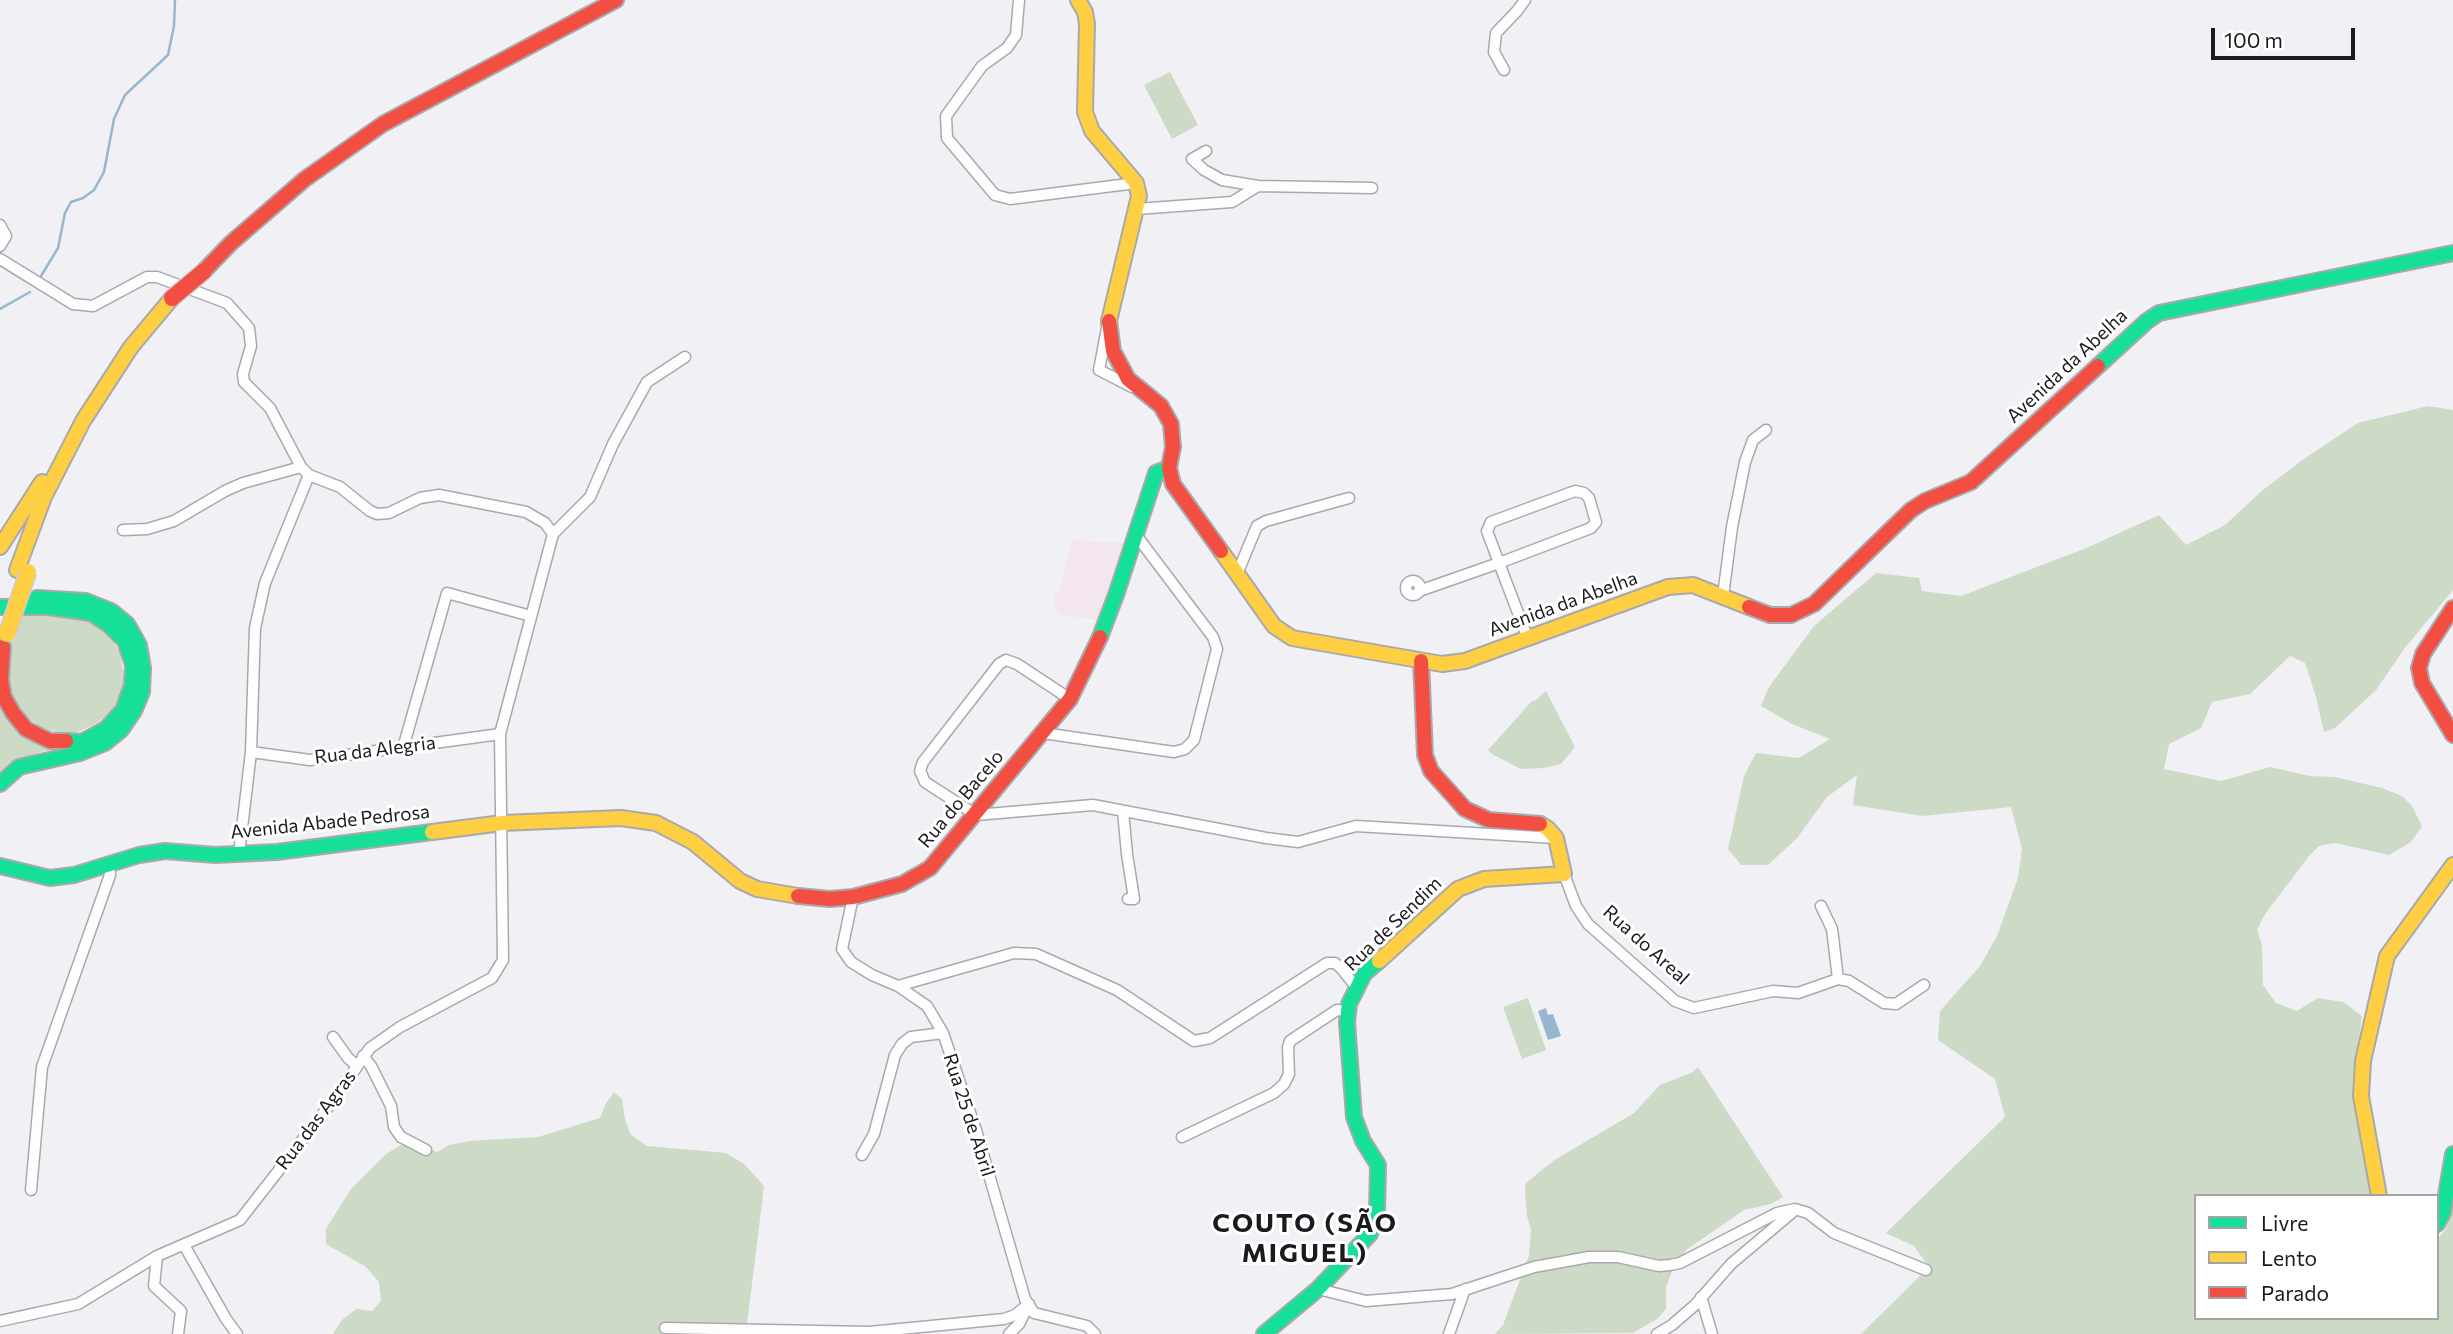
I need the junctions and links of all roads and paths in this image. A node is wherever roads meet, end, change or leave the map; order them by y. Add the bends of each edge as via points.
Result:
1 (616, 0) edge
2 (1018, 0) edge
3 (1078, 0) edge
4 (1525, 0) edge
5 (1504, 70) dead end
6 (1206, 152) dead end
7 (1136, 183) junction
8 (1258, 186) junction
9 (1372, 188) dead end
10 (1137, 209) junction
11 (0, 226) edge
12 (0, 246) edge
13 (2453, 253) edge
14 (0, 259) edge
15 (176, 301) junction
16 (685, 356) dead end
17 (92, 405) junction
18 (1766, 430) dead end
19 (1169, 468) junction
20 (305, 471) junction
21 (1173, 484) junction
22 (1148, 496) junction
23 (1349, 498) dead end
24 (123, 530) dead end
25 (553, 534) junction
26 (1136, 535) junction
27 (0, 547) edge
28 (1499, 563) junction
29 (22, 571) junction
30 (1237, 574) junction
31 (1419, 591) dead end
32 (1723, 596) junction
33 (0, 598) edge
34 (0, 607) edge
35 (2453, 608) edge
36 (531, 616) junction
37 (1528, 639) junction
38 (2, 640) edge
39 (1421, 661) junction
40 (1070, 699) junction
41 (1042, 733) junction
42 (500, 734) junction
43 (2453, 735) edge
44 (403, 748) junction
45 (251, 752) junction
46 (0, 784) edge
47 (1123, 811) junction
48 (976, 815) junction
49 (502, 823) junction
50 (1556, 838) junction
51 (239, 854) junction
52 (109, 864) junction
53 (0, 866) edge
54 (2453, 866) edge
55 (1564, 874) junction
56 (853, 897) junction
57 (1128, 899) dead end
58 (1821, 906) dead end
59 (1838, 979) junction
60 (1924, 985) dead end
61 (898, 986) junction
62 (1356, 987) junction
63 (1348, 1011) junction
64 (943, 1033) junction
65 (333, 1037) dead end
66 (363, 1056) junction
67 (357, 1066) junction
68 (1182, 1137) dead end
69 (426, 1150) dead end
70 (2453, 1154) edge
71 (862, 1155) dead end
72 (31, 1190) dead end
73 (2379, 1194) edge
74 (1795, 1209) junction
75 (2439, 1220) edge
76 (184, 1245) junction
77 (157, 1256) junction
78 (1926, 1270) dead end
79 (1318, 1289) junction
80 (1465, 1289) junction
81 (1701, 1297) junction
82 (1028, 1304) junction
83 (0, 1321) edge
84 (665, 1328) dead end
85 (178, 1334) edge
86 (237, 1334) edge
87 (1009, 1334) edge
88 (1095, 1334) edge
89 (1264, 1334) edge
90 (1449, 1334) edge
91 (1657, 1334) edge
92 (1712, 1334) edge

1 - 15 main road, bridge via 383,124 305,179 231,243
2 - 7 street via 1016,35 1007,48 982,66 946,116 947,138 995,195 1010,199
3 - 7 main road via 1087,24 1085,112 1092,131
4 - 5 street via 1496,33 1494,52
6 - 8 street via 1192,159 1204,170 1222,180
7 - 10 main road, Avenida da Abelha
8 - 9 street
8 - 10 street via 1232,202
10 - 19 main road, Avenida da Abelha via 1109,318 1113,351 1128,379 1161,406 1171,424
11 - 12 street via 6,236
13 - 32 main road, Avenida da Abelha via 2159,313 1971,482 1912,510 1814,604 1791,615 1770,615
14 - 20 street via 73,304 93,306 147,277 227,303 248,328 251,346 244,382 270,408
15 - 17 main road via 131,346
15 - 29 main road via 79,448
16 - 25 street via 646,382 590,497
17 - 27 main road
17 - 29 main road via 44,497
18 - 32 street via 1753,440 1745,462
19 - 21 main road, Avenida da Abelha
19 - 22 main road, Rua do Bacelo via 1156,473
20 - 24 street via 243,483 174,521
20 - 25 street via 340,487 377,514 439,495 526,512
20 - 45 street via 265,583 255,628
21 - 22 main road
21 - 30 main road, Avenida da Abelha
22 - 26 main road, Rua do Bacelo
23 - 30 street via 1256,526
25 - 36 street, Rua das Agras
26 - 40 main road, Rua do Bacelo via 1092,657
26 - 41 street via 1213,637 1217,649 1194,740 1174,752
28 - 28 street via 1487,531 1491,522 1575,491 1589,498 1592,527
28 - 31 street
28 - 37 street
29 - 38 main road
30 - 39 main road, Avenida da Abelha via 1274,626 1292,638
32 - 37 main road, Avenida da Abelha via 1693,585 1668,587
33 - 46 main road via 65,597 111,611 133,634 144,668 134,711 105,743 19,767
34 - 38 main road via 91,613 109,625 125,641 133,665 123,710 106,729 82,741 50,741 26,729 4,697
35 - 43 main road via 2419,668 2422,683
36 - 42 street, Rua das Agras
36 - 44 street via 447,593
37 - 39 main road, Avenida da Abelha via 1465,661
39 - 50 main road via 1426,755 1431,771 1465,809 1489,820 1539,824
40 - 41 main road, Rua do Bacelo
40 - 48 street via 1017,664 1006,660 999,664 920,771 925,782
41 - 48 main road, Rua do Bacelo
42 - 44 street, Rua da Alegria
42 - 49 street, Rua das Agras
44 - 45 street, Rua da Alegria via 310,760
45 - 51 street
47 - 48 street via 1093,806
47 - 50 street via 1298,842 1356,825
47 - 57 street via 1134,899
48 - 56 main road, Rua do Bacelo via 930,868 891,888
49 - 51 main road, Avenida Abade Pedrosa
49 - 56 main road, Rua do Bacelo via 621,818 656,823 693,842 740,881 757,888 811,898
49 - 66 street, Rua das Agras via 503,960 492,978 400,1027
50 - 55 main road, Rua do Areal
51 - 52 main road, Avenida Abade Pedrosa via 165,851
52 - 53 main road, Avenida Abade Pedrosa via 50,878
52 - 72 street via 110,875 42,1067
54 - 73 main road via 2387,956 2363,1061 2361,1096
55 - 59 street, Rua do Areal via 1588,923 1675,1001 1694,1008 1773,991 1798,993
55 - 62 main road, Rua de Sendim via 1484,879 1458,889 1364,974
56 - 61 street, Rua 25 de Abril via 842,949 851,962
58 - 59 street via 1832,929
59 - 60 street via 1884,1003 1896,1004
61 - 62 street via 1014,953 1036,954 1117,990 1194,1041 1210,1038 1327,963 1335,963
61 - 64 street, Rua 25 de Abril via 927,1006
62 - 63 main road, Rua de Sendim
63 - 68 street via 1337,1010 1290,1041 1289,1074 1274,1093
63 - 79 main road, Rua de Sendim via 1353,1117 1378,1166 1377,1212 1370,1234
64 - 71 street via 911,1037 902,1044
64 - 82 street, Rua 25 de Abril
65 - 67 street
66 - 67 street, Rua das Agras
66 - 69 street via 391,1105 394,1127 401,1137
67 - 76 street, Rua das Agras via 240,1220
70 - 75 main road
74 - 78 street via 1834,1233
74 - 80 street via 1777,1213 1679,1263 1659,1266 1618,1257 1589,1257 1534,1267
74 - 81 street via 1731,1264
76 - 77 street, Rua das Agras
76 - 86 street
77 - 83 street, Rua das Agras via 78,1304
77 - 85 street via 154,1286 181,1311
79 - 80 street via 1366,1301
79 - 89 main road, Rua de Sendim
80 - 90 street
81 - 91 street
81 - 92 street
82 - 84 street via 1004,1319 869,1332
82 - 87 street
82 - 88 street via 1034,1313 1087,1326

